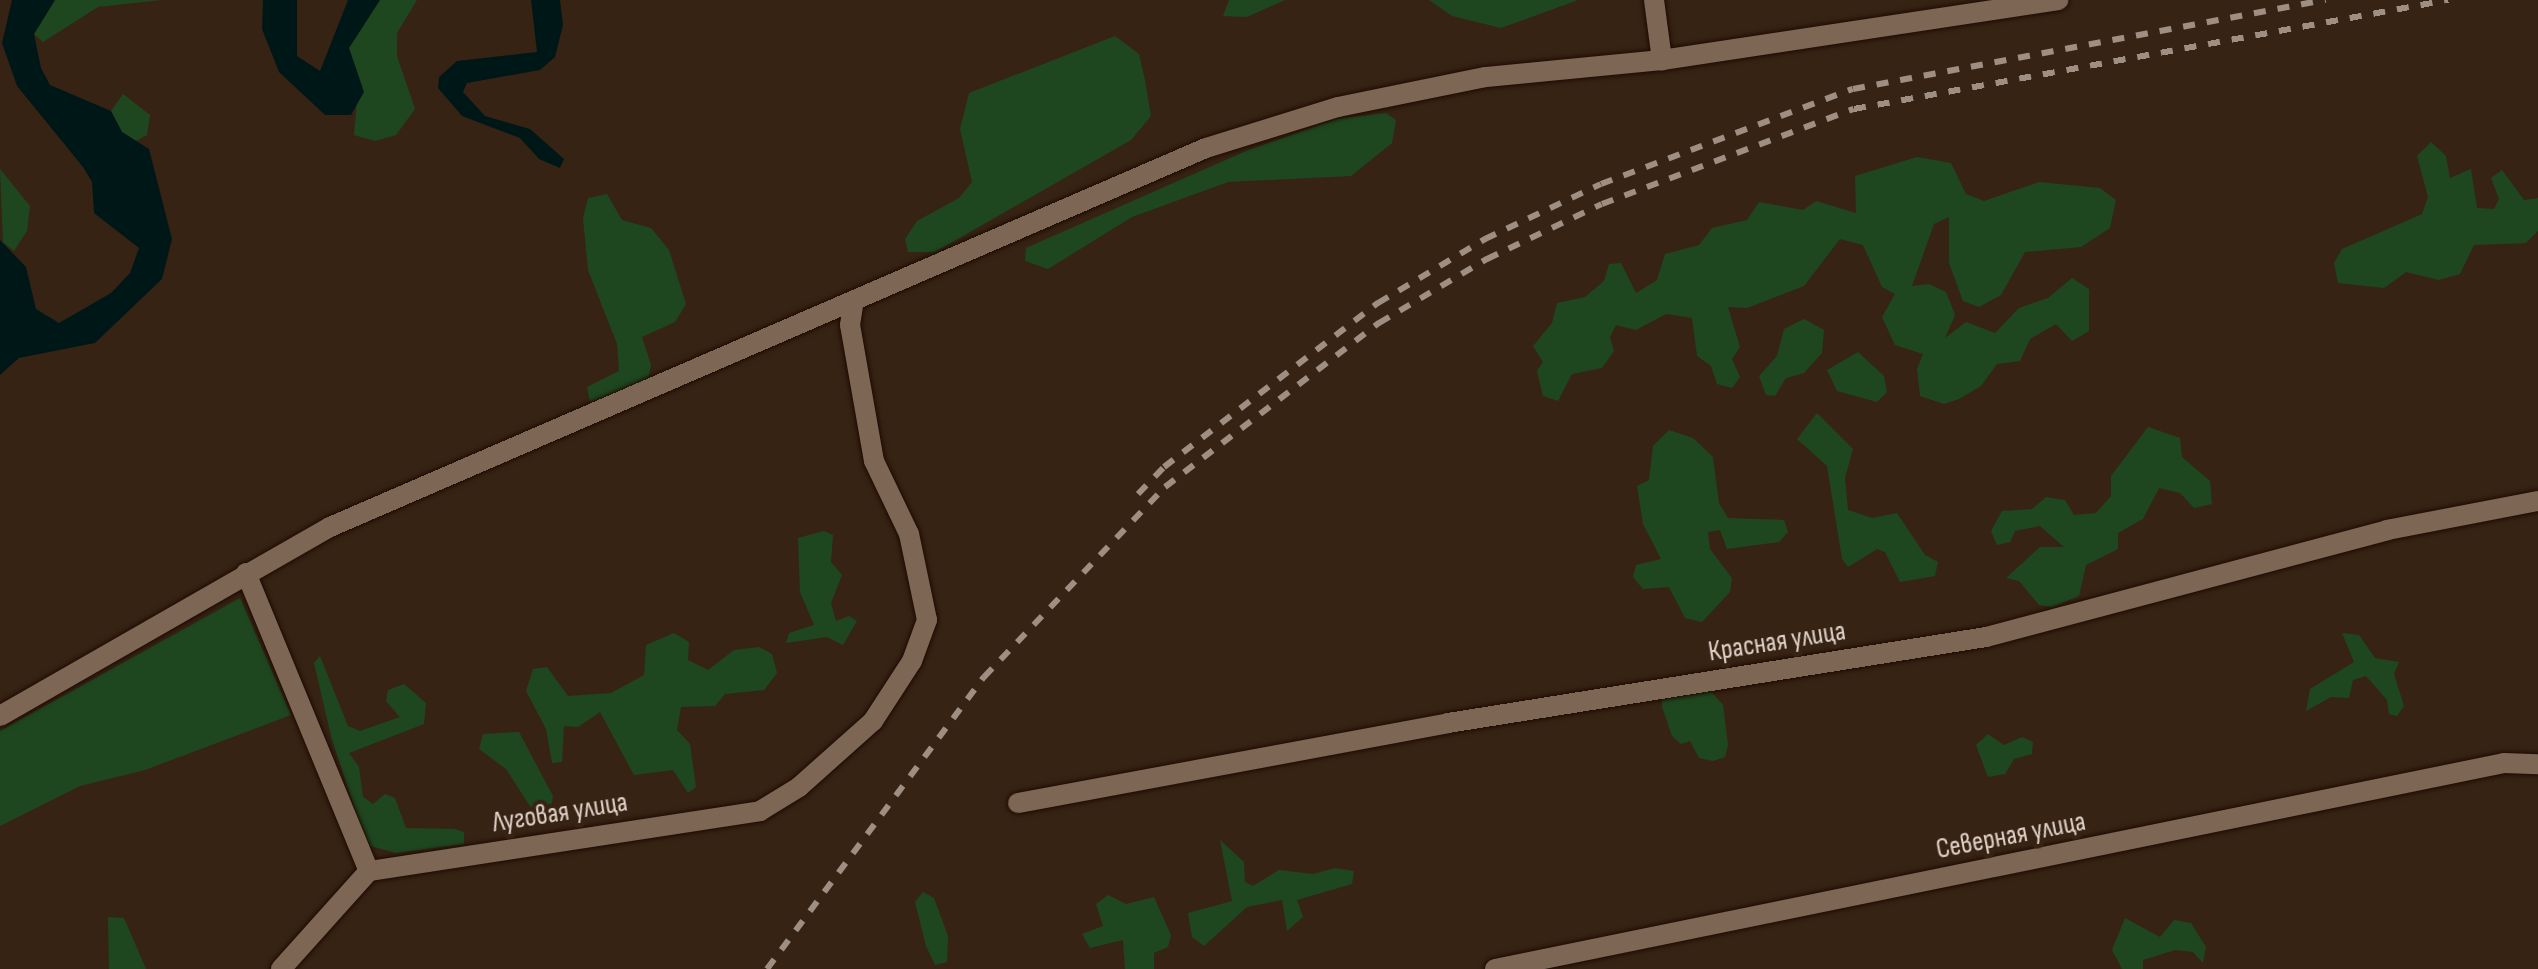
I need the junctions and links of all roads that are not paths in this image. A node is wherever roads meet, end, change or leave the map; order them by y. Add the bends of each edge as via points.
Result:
1 (1654, 0) edge
2 (2058, 0) edge
3 (1662, 60) junction
4 (854, 301) junction
5 (2538, 500) edge
6 (246, 573) junction
7 (0, 716) edge
8 (2538, 764) edge
9 (1018, 804) dead end
10 (368, 871) junction
11 (282, 969) edge
12 (1495, 969) edge

1 - 3 street
2 - 3 street
3 - 4 street via 1486,76 1338,107 1206,148
4 - 6 street via 330,527
4 - 10 street, Луговая улица via 850,324 874,461 908,534 927,620 912,661 873,721 799,787 760,811
5 - 9 street, Красная улица via 2387,530 1986,637 1448,723
6 - 7 street
6 - 10 street
8 - 12 street, Северная улица via 2504,763
10 - 11 street

